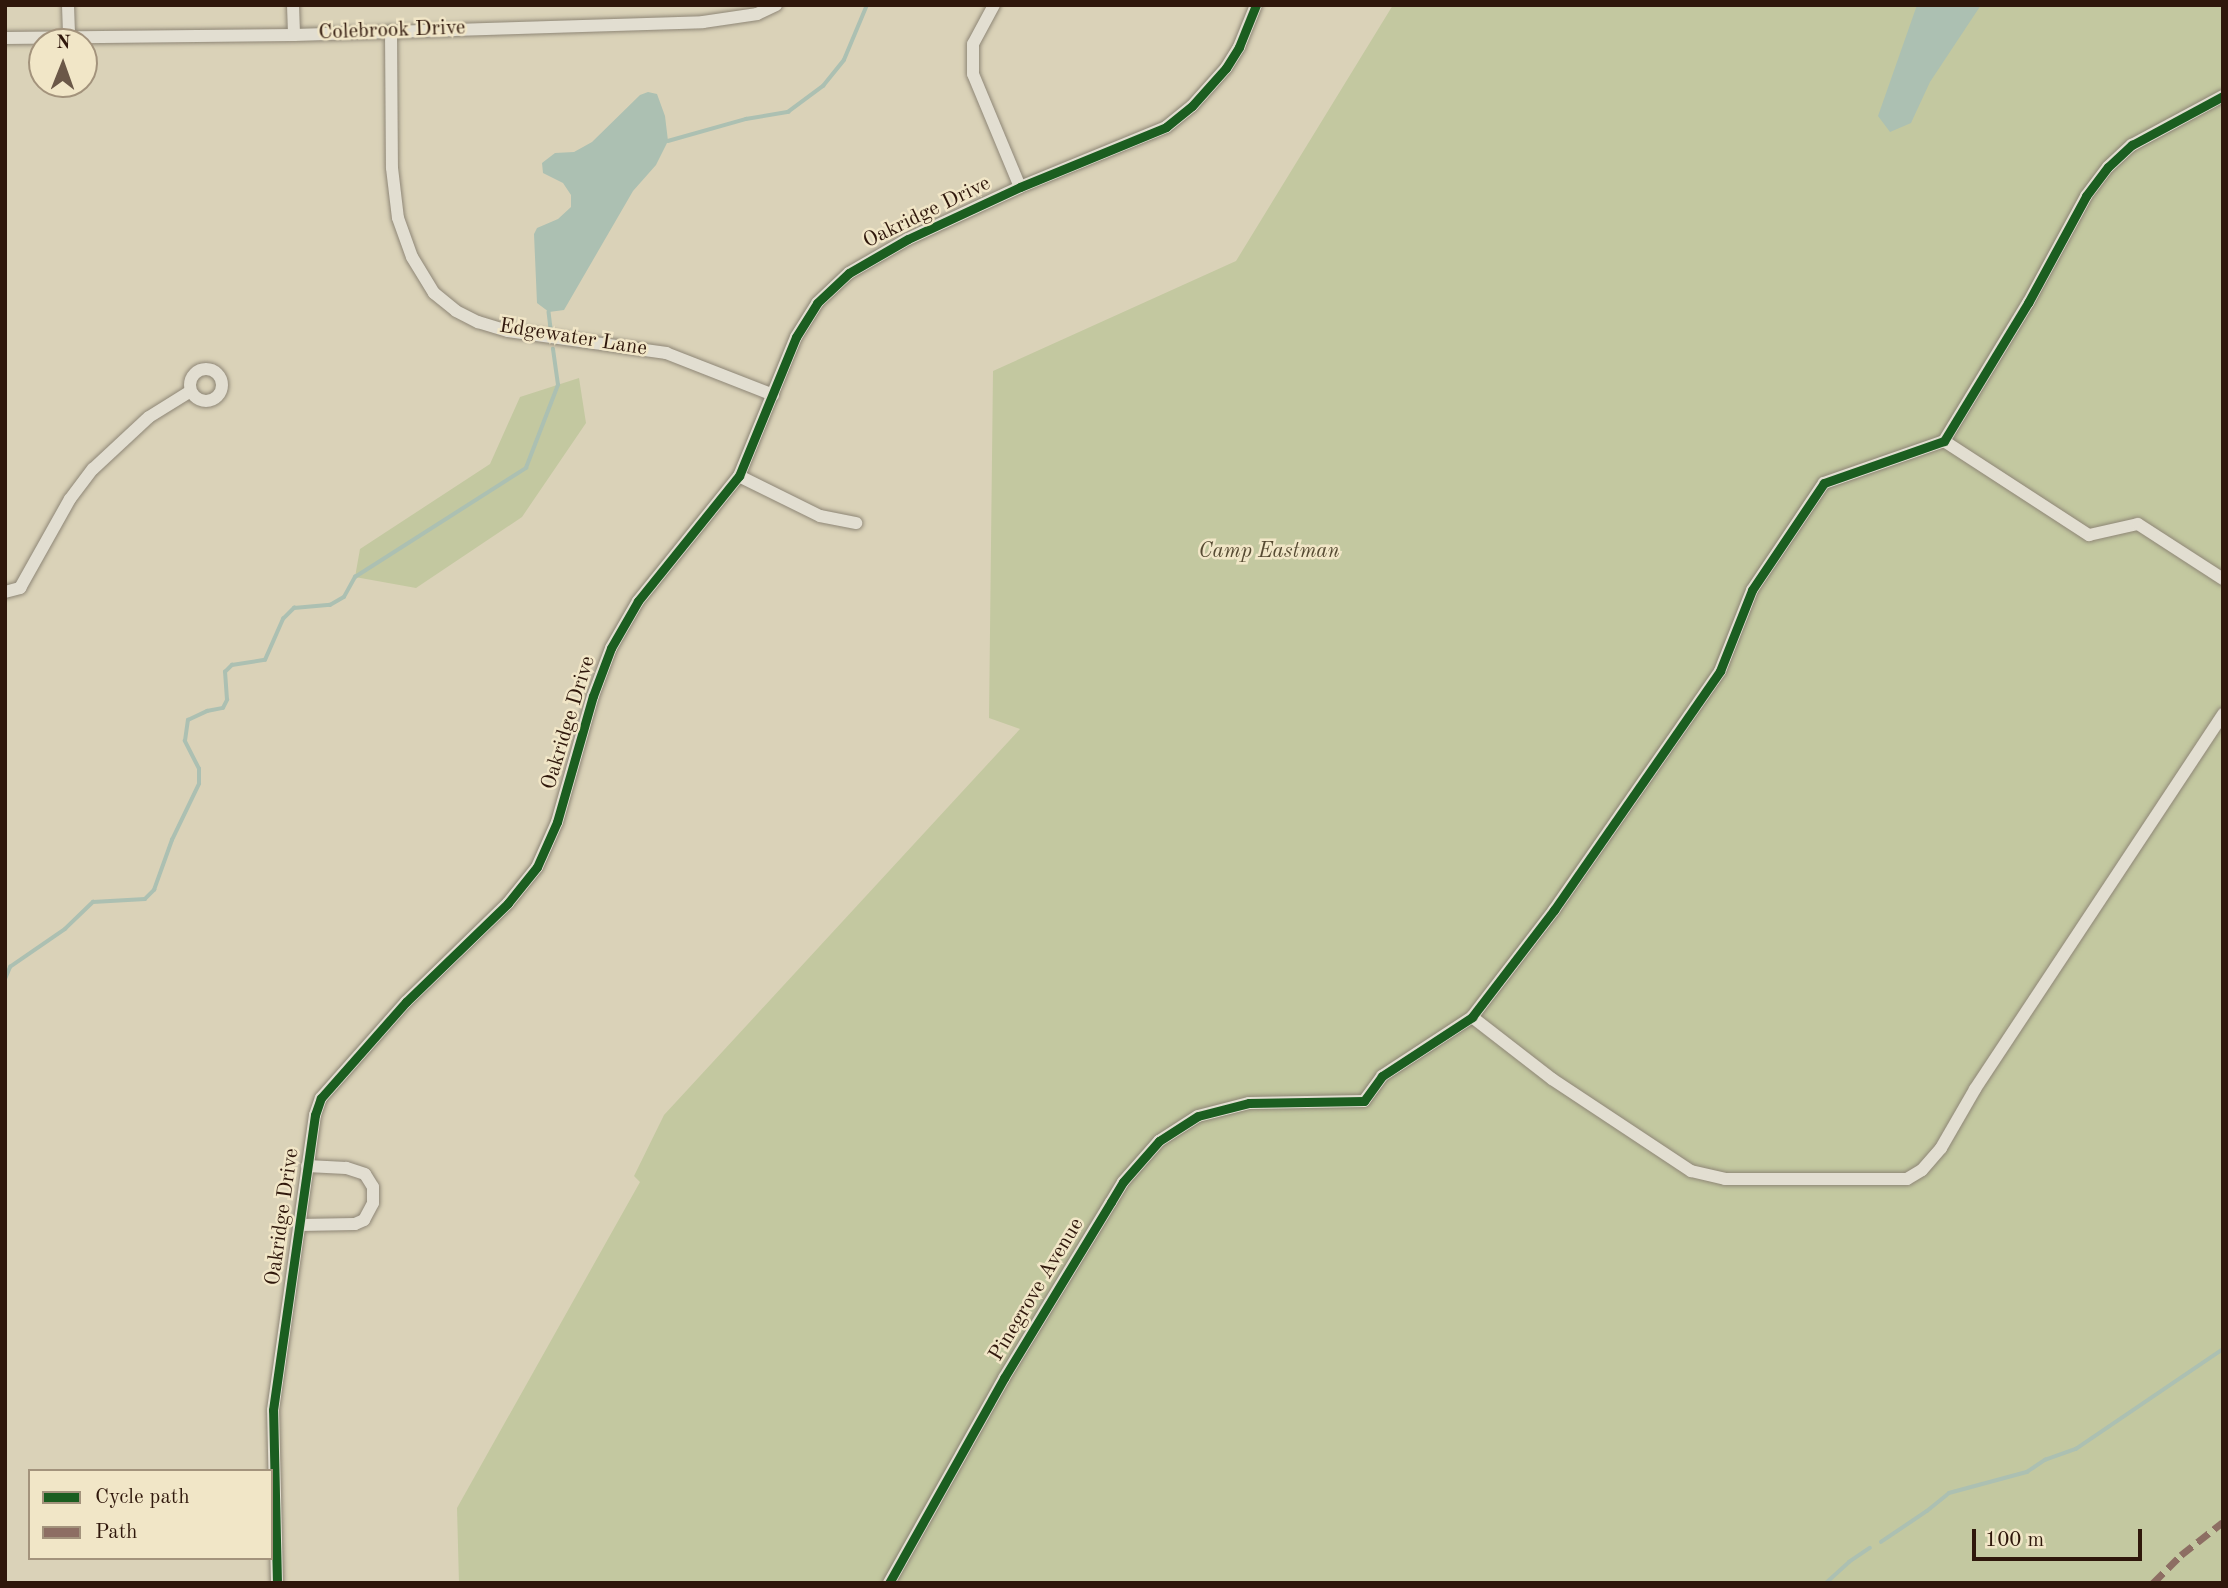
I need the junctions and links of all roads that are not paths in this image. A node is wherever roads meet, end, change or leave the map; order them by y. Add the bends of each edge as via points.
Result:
1 (68, 5) edge
2 (293, 5) edge
3 (776, 5) edge
4 (993, 5) edge
5 (1256, 5) edge
6 (69, 28) edge
7 (391, 32) junction
8 (294, 34) junction
9 (98, 37) edge
10 (5, 38) edge
11 (28, 38) edge
12 (2223, 96) edge
13 (1020, 187) junction
14 (191, 391) dead end
15 (773, 395) junction
16 (1944, 441) junction
17 (739, 476) junction
18 (856, 523) dead end
19 (2223, 579) edge
20 (5, 593) edge
21 (2223, 713) edge
22 (1472, 1017) junction
23 (307, 1166) junction
24 (299, 1225) junction
25 (277, 1583) edge
26 (889, 1583) edge

1 - 6 street
2 - 8 street
3 - 7 street, Colebrook Drive via 757,14 703,22
4 - 13 street via 973,44 972,74
5 - 13 street, Oakridge Drive via 1240,47 1226,68 1175,120
7 - 8 street, Colebrook Drive
7 - 15 street, Edgewater Lane via 398,218 412,257 434,293 467,316 508,331 666,353
8 - 9 street, Colebrook Drive
10 - 11 street, Colebrook Drive
12 - 16 street via 2132,145 2108,167 2086,196
13 - 15 street, Oakridge Drive via 908,239 849,273 807,317
14 - 20 street via 149,417 93,469 70,499 20,588
15 - 17 street, Oakridge Drive
16 - 19 street via 2089,535 2137,524
16 - 22 street via 1824,483 1752,590 1720,671 1554,910
17 - 18 street via 820,516
17 - 23 street, Oakridge Drive via 621,628 593,695 557,822 537,867 508,903 406,1002 329,1087 315,1115
21 - 22 street via 1975,1089 1941,1148 1907,1179 1725,1179 1691,1171 1552,1079
22 - 26 street, Pinegrove Avenue via 1382,1076 1364,1101 1249,1103 1198,1116 1160,1141 1124,1182 1004,1378
23 - 24 street, Oakridge Drive
23 - 24 street, Oakridge Drive via 365,1174 373,1186 373,1203 364,1220 355,1224
24 - 25 street, Oakridge Drive via 273,1410

